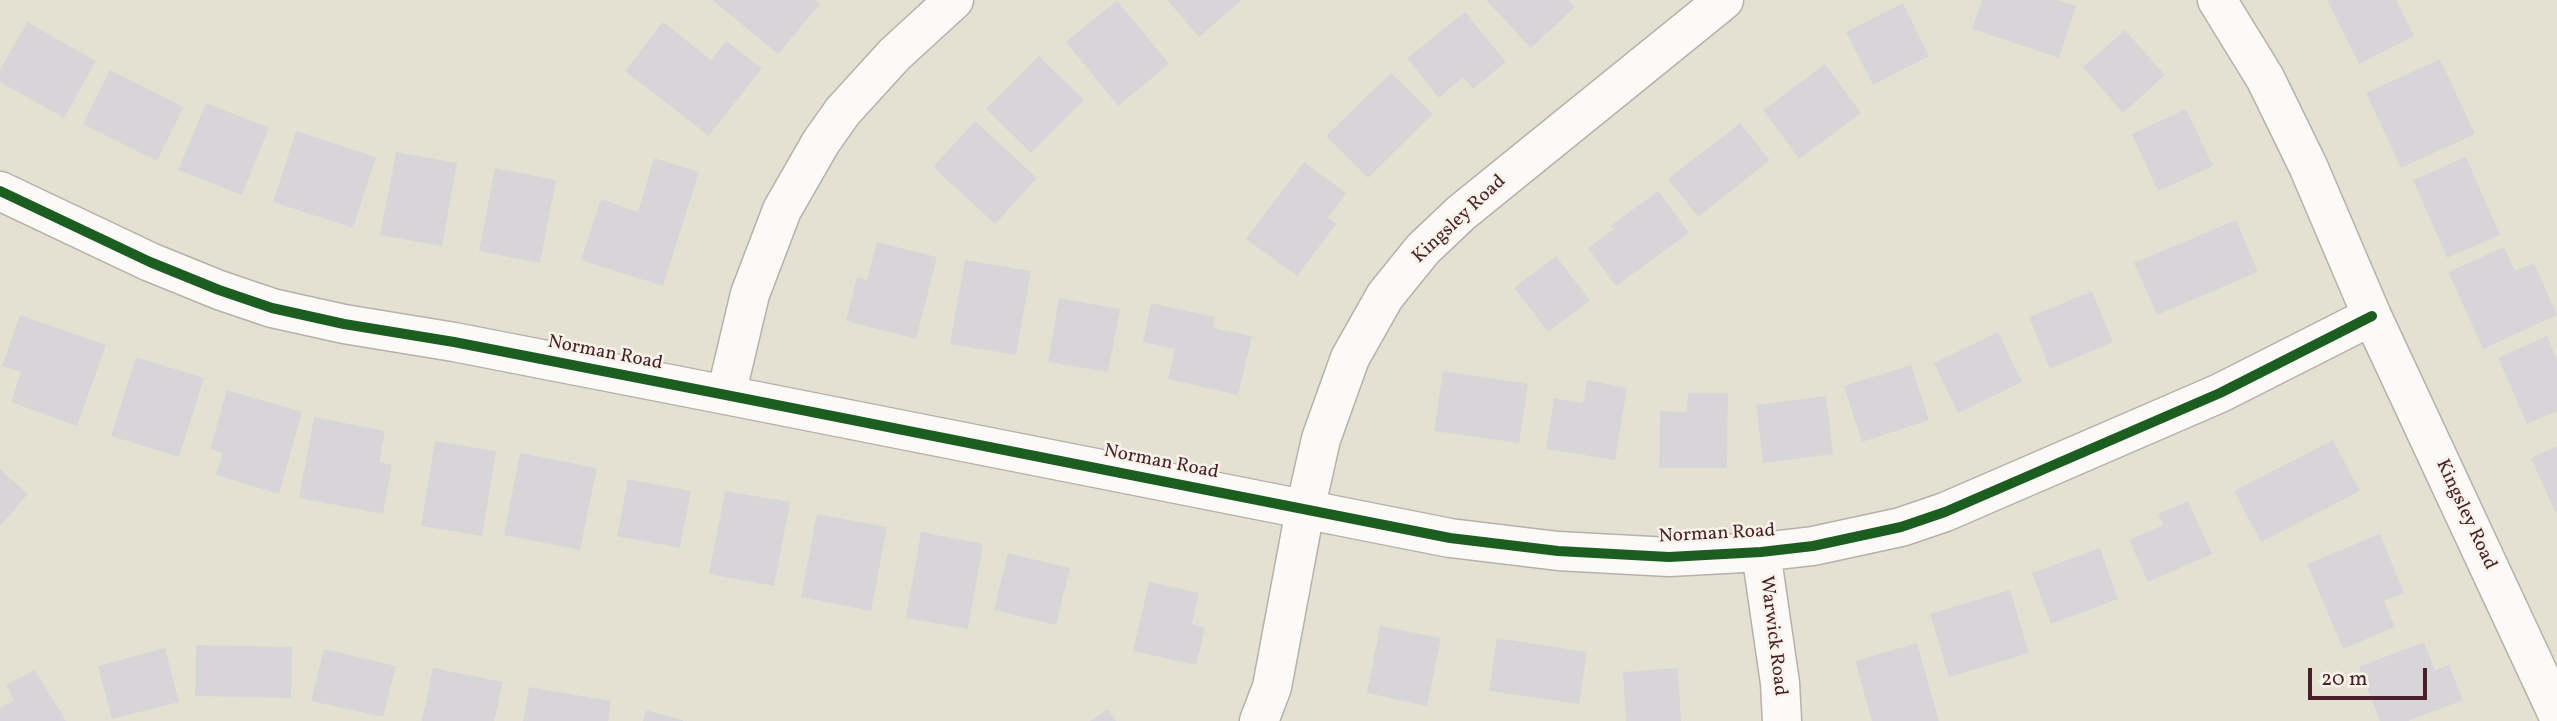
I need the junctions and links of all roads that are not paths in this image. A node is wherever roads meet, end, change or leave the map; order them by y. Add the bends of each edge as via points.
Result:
1 (954, 0) edge
2 (1724, 0) edge
3 (2217, 0) edge
4 (1, 193) edge
5 (2372, 316) junction
6 (726, 395) junction
7 (1305, 510) junction
8 (1761, 552) junction
9 (2557, 713) edge
10 (1259, 721) edge
11 (1782, 721) edge

1 - 6 street via 895,54 821,142 782,210 750,294
2 - 7 street, Kingsley Road via 1461,213 1423,249 1385,296 1350,358 1321,439
3 - 5 street, Kingsley Road via 2265,78
4 - 6 street, Norman Road via 150,262 272,307
5 - 8 street, Norman Road via 2220,393 1945,512 1813,546
5 - 9 street, Kingsley Road
6 - 7 street, Norman Road
7 - 8 street, Norman Road via 1450,538 1558,551 1669,557
7 - 10 street, Kingsley Road via 1272,687
8 - 11 street, Warwick Road

